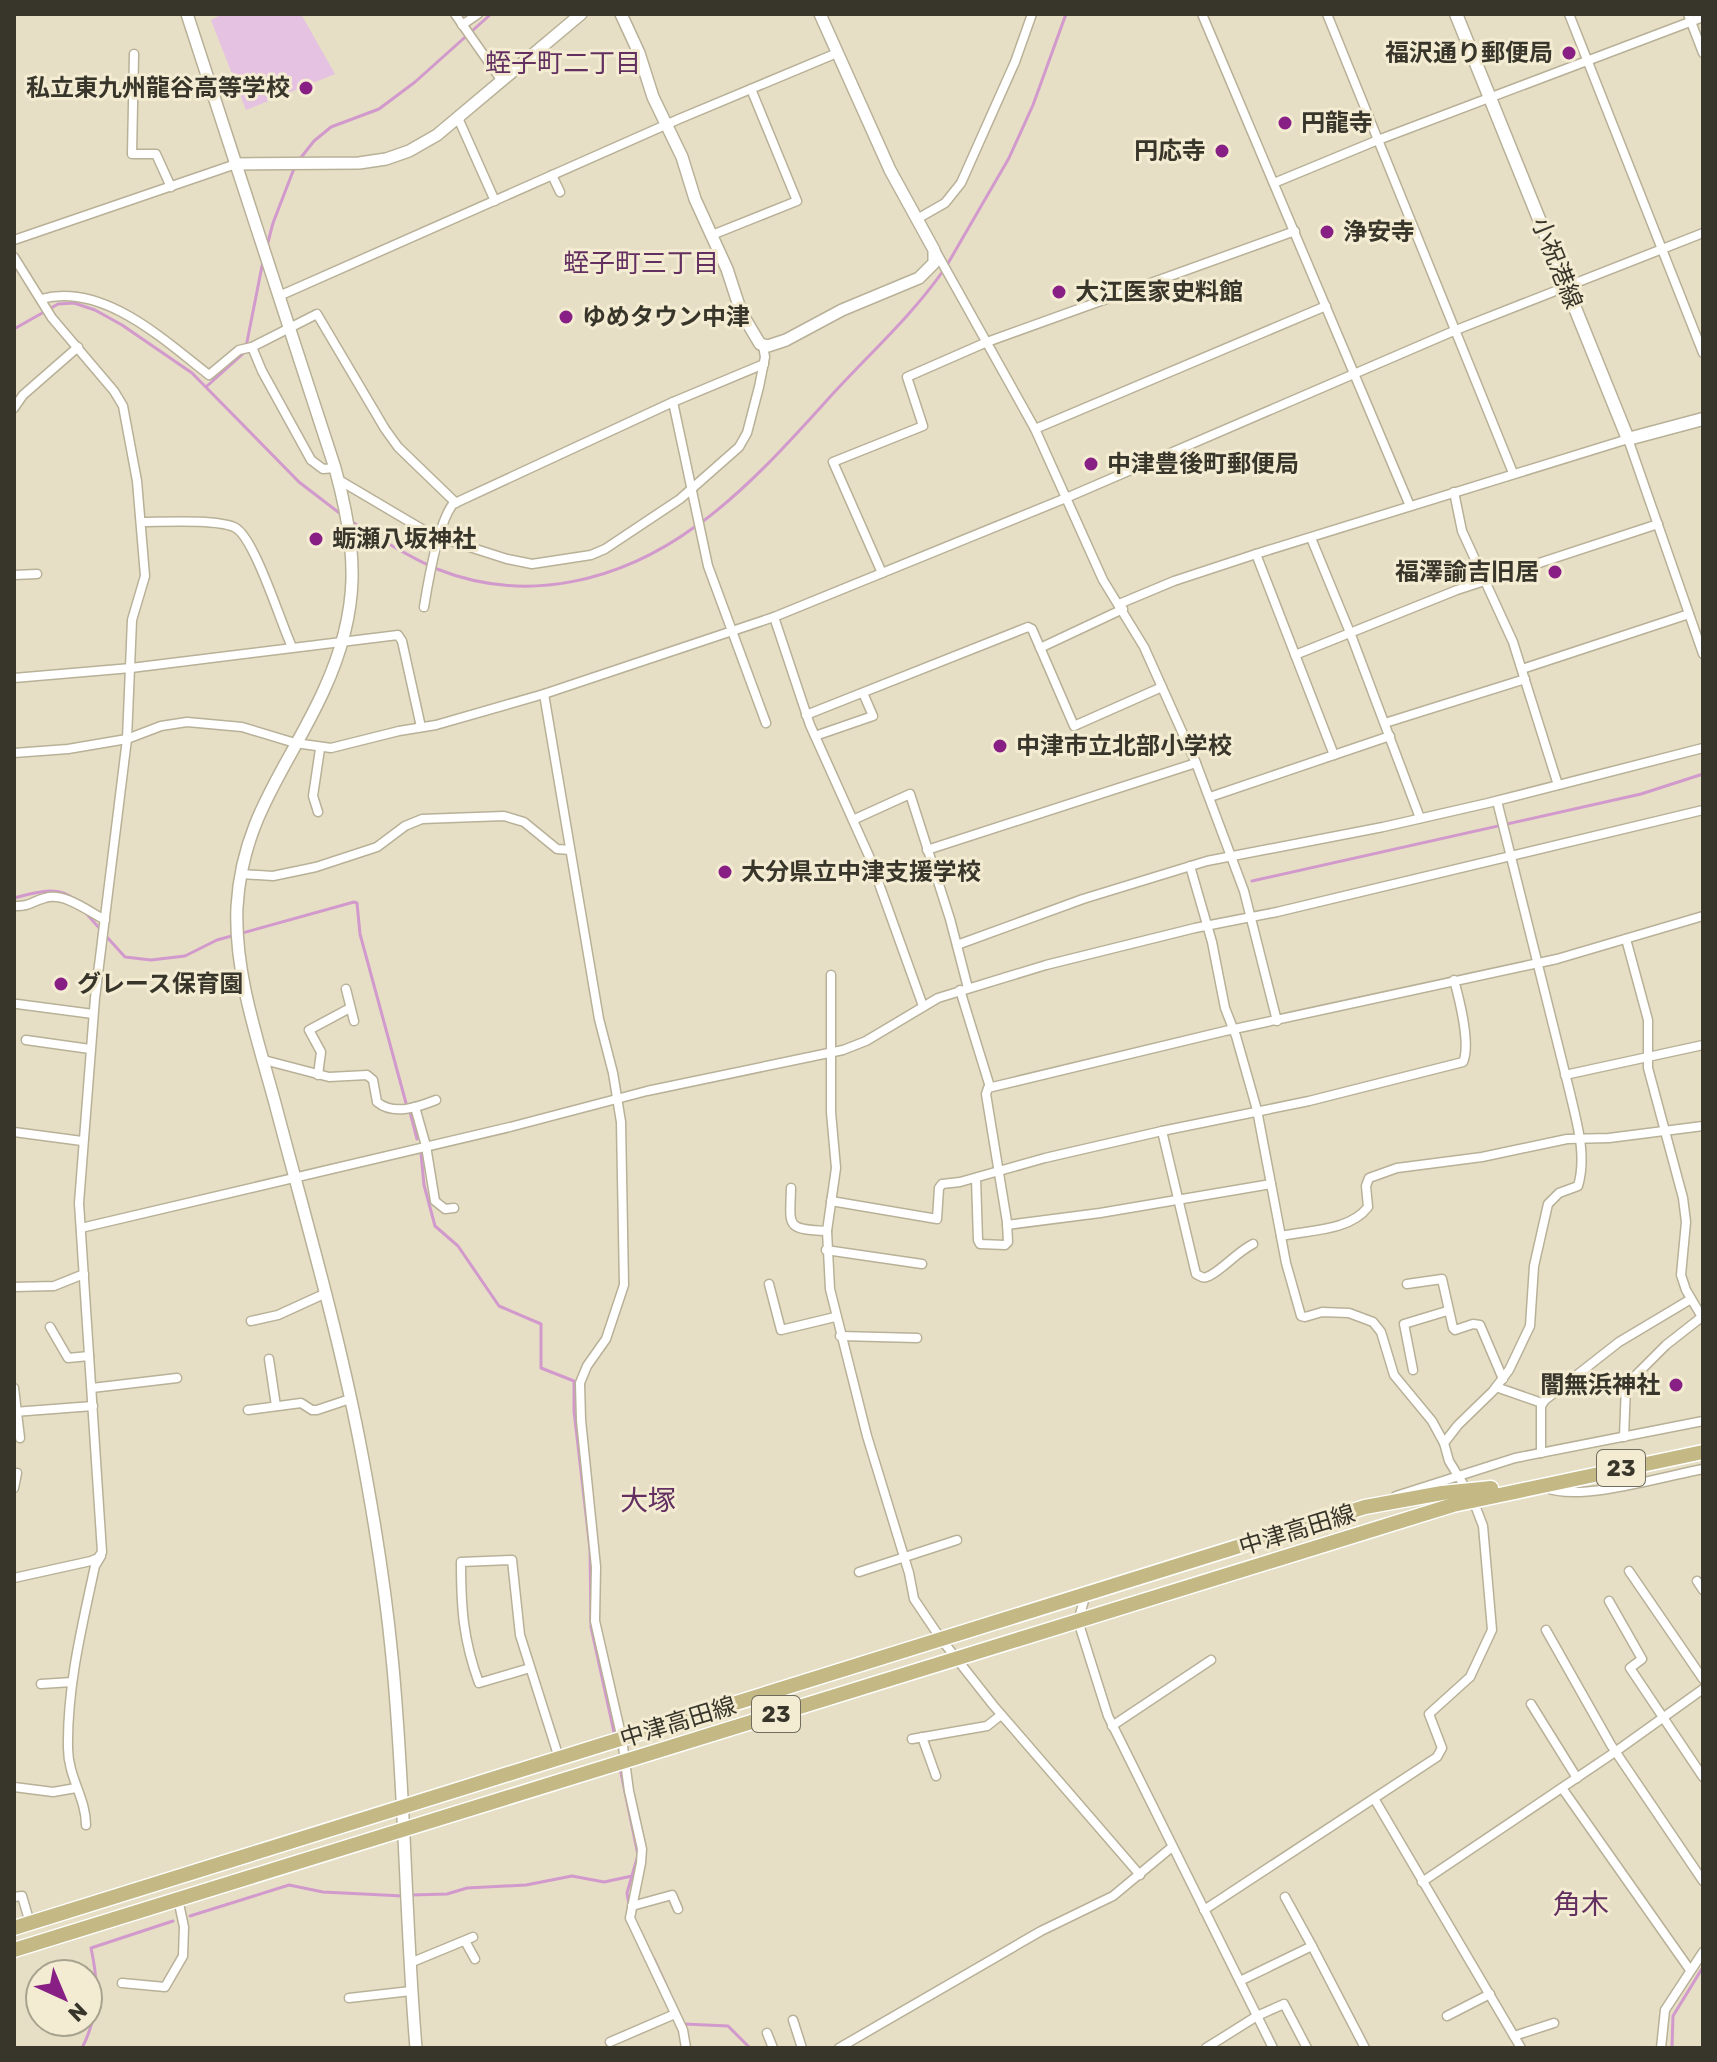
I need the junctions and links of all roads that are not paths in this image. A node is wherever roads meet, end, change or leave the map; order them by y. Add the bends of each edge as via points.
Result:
1 (187, 14) edge
2 (455, 14) edge
3 (478, 14) edge
4 (581, 14) edge
5 (621, 14) edge
6 (820, 14) edge
7 (1032, 14) edge
8 (1202, 14) edge
9 (1327, 14) edge
10 (1456, 14) edge
11 (1569, 14) edge
12 (1703, 17) edge
13 (1689, 18) edge
14 (463, 27) junction
15 (837, 53) junction
16 (1703, 53) edge
17 (134, 54) dead end
18 (1587, 59) junction
19 (502, 81) junction
20 (751, 89) junction
21 (1490, 97) junction
22 (458, 118) junction
23 (667, 124) junction
24 (1378, 140) junction
25 (236, 164) junction
26 (552, 175) junction
27 (1274, 183) junction
28 (171, 187) junction
29 (560, 192) dead end
30 (495, 201) junction
31 (917, 219) junction
32 (1295, 231) junction
33 (1703, 233) edge
34 (712, 235) junction
35 (14, 240) edge
36 (933, 246) junction
37 (1662, 249) junction
38 (14, 257) edge
39 (1567, 286) junction
40 (279, 296) junction
41 (42, 302) junction
42 (1326, 306) junction
43 (289, 327) junction
44 (1456, 330) junction
45 (987, 342) junction
46 (763, 346) junction
47 (78, 347) junction
48 (251, 347) junction
49 (1703, 353) edge
50 (764, 364) junction
51 (1352, 374) junction
52 (673, 402) junction
53 (14, 408) edge
54 (1703, 419) edge
55 (1035, 429) junction
56 (1628, 439) junction
57 (335, 468) junction
58 (1513, 473) junction
59 (339, 480) junction
60 (693, 489) junction
61 (1454, 492) junction
62 (1066, 498) junction
63 (456, 503) junction
64 (1410, 506) junction
65 (141, 522) junction
66 (1658, 524) junction
67 (440, 537) junction
68 (1311, 538) junction
69 (1256, 554) junction
70 (882, 573) junction
71 (37, 574) dead end
72 (14, 575) edge
73 (1485, 580) junction
74 (1121, 606) junction
75 (424, 607) dead end
76 (1689, 614) junction
77 (774, 617) junction
78 (731, 631) junction
79 (1351, 635) junction
80 (343, 640) junction
81 (292, 647) junction
82 (1040, 648) junction
83 (1703, 654) edge
84 (1295, 655) junction
85 (131, 668) junction
86 (1522, 669) junction
87 (14, 678) edge
88 (1525, 679) junction
89 (1162, 687) junction
90 (863, 693) junction
91 (544, 694) junction
92 (806, 715) junction
93 (766, 723) dead end
94 (1385, 723) junction
95 (421, 727) junction
96 (815, 736) junction
97 (1390, 736) junction
98 (127, 739) junction
99 (295, 743) junction
100 (1703, 748) edge
101 (320, 749) junction
102 (14, 753) edge
103 (1334, 755) junction
104 (1196, 763) junction
105 (1558, 785) junction
106 (1210, 797) junction
107 (1497, 801) junction
108 (1703, 810) edge
109 (318, 812) dead end
110 (1420, 818) junction
111 (855, 819) junction
112 (570, 850) junction
113 (927, 850) junction
114 (1232, 856) junction
115 (1509, 856) junction
116 (1190, 866) junction
117 (241, 874) junction
118 (14, 906) edge
119 (1703, 916) edge
120 (1251, 917) junction
121 (105, 920) junction
122 (1207, 926) junction
123 (1626, 939) junction
124 (957, 945) junction
125 (1536, 963) junction
126 (831, 975) dead end
127 (1454, 980) junction
128 (346, 989) dead end
129 (964, 989) junction
130 (17, 1004) dead end
131 (923, 1006) junction
132 (350, 1008) junction
133 (93, 1014) junction
134 (354, 1021) dead end
135 (1277, 1021) junction
136 (1234, 1030) junction
137 (26, 1040) dead end
138 (1703, 1045) edge
139 (90, 1049) junction
140 (830, 1053) junction
141 (1646, 1058) junction
142 (264, 1060) junction
143 (318, 1075) junction
144 (1565, 1075) junction
145 (990, 1087) junction
146 (436, 1100) dead end
147 (618, 1100) junction
148 (415, 1107) junction
149 (1257, 1110) junction
150 (1703, 1126) edge
151 (1665, 1130) junction
152 (1162, 1131) junction
153 (14, 1132) edge
154 (1580, 1138) junction
155 (82, 1141) junction
156 (426, 1146) junction
157 (999, 1171) junction
158 (294, 1177) junction
159 (976, 1178) junction
160 (1271, 1184) junction
161 (791, 1188) dead end
162 (1177, 1198) junction
163 (831, 1201) junction
164 (454, 1208) dead end
165 (1007, 1225) junction
166 (81, 1228) junction
167 (827, 1231) junction
168 (1281, 1236) junction
169 (1253, 1244) dead end
170 (826, 1250) junction
171 (922, 1264) dead end
172 (84, 1274) junction
173 (769, 1284) dead end
174 (1407, 1284) dead end
175 (14, 1287) edge
176 (324, 1294) junction
177 (1691, 1299) junction
178 (1447, 1311) junction
179 (1703, 1316) edge
180 (835, 1317) junction
181 (251, 1321) dead end
182 (50, 1327) dead end
183 (840, 1336) junction
184 (917, 1338) dead end
185 (89, 1356) junction
186 (269, 1359) dead end
187 (1413, 1370) dead end
188 (177, 1378) dead end
189 (1503, 1379) junction
190 (1496, 1387) junction
191 (14, 1388) edge
192 (92, 1388) junction
193 (350, 1399) junction
194 (1542, 1403) junction
195 (93, 1406) junction
196 (276, 1406) junction
197 (248, 1410) dead end
198 (15, 1412) edge
199 (1703, 1421) edge
200 (1624, 1437) junction
201 (20, 1438) dead end
202 (1444, 1443) junction
203 (1703, 1452) edge
204 (1541, 1453) junction
205 (1703, 1469) edge
206 (17, 1473) dead end
207 (1458, 1477) junction
208 (1540, 1485) junction
209 (14, 1488) edge
210 (1470, 1495) junction
211 (1365, 1507) junction
212 (957, 1540) dead end
213 (101, 1555) junction
214 (904, 1558) junction
215 (1629, 1571) dead end
216 (859, 1572) dead end
217 (14, 1578) edge
218 (1697, 1581) dead end
219 (1703, 1590) edge
220 (1086, 1594) junction
221 (1609, 1601) dead end
222 (1078, 1621) junction
223 (1546, 1630) dead end
224 (941, 1639) junction
225 (956, 1659) junction
226 (1211, 1660) dead end
227 (530, 1668) junction
228 (1703, 1679) edge
229 (72, 1682) junction
230 (41, 1684) dead end
231 (1703, 1689) edge
232 (1531, 1704) dead end
233 (1001, 1715) junction
234 (1663, 1718) junction
235 (1112, 1726) junction
236 (622, 1739) junction
237 (1615, 1752) junction
238 (559, 1758) junction
239 (625, 1761) junction
240 (936, 1776) dead end
241 (1703, 1777) edge
242 (1577, 1778) junction
243 (14, 1787) edge
244 (76, 1788) junction
245 (1562, 1788) junction
246 (1375, 1800) junction
247 (403, 1807) junction
248 (86, 1825) dead end
249 (405, 1830) junction
250 (1172, 1847) junction
251 (1140, 1875) junction
252 (1703, 1881) edge
253 (1422, 1882) junction
254 (14, 1897) edge
255 (1285, 1897) dead end
256 (178, 1899) junction
257 (632, 1906) junction
258 (678, 1909) dead end
259 (1204, 1910) junction
260 (30, 1923) junction
261 (14, 1928) edge
262 (1312, 1946) junction
263 (14, 1950) edge
264 (1703, 1952) edge
265 (475, 1959) dead end
266 (410, 1963) junction
267 (1690, 1970) junction
268 (1240, 1981) junction
269 (122, 1983) dead end
270 (411, 1991) junction
271 (1490, 1994) junction
272 (349, 1998) dead end
273 (675, 2014) junction
274 (1257, 2016) junction
275 (1447, 2016) dead end
276 (793, 2020) dead end
277 (1554, 2023) dead end
278 (767, 2033) dead end
279 (610, 2042) dead end
280 (1516, 2044) edge
281 (416, 2048) edge
282 (686, 2048) edge
283 (773, 2048) edge
284 (802, 2048) edge
285 (839, 2048) edge
286 (1206, 2048) edge
287 (1273, 2048) edge
288 (1307, 2048) edge
289 (1365, 2048) edge
290 (1661, 2048) edge

1 - 25 street
2 - 14 street
3 - 14 street
4 - 19 street
5 - 23 street
6 - 15 street
7 - 31 street via 961,183 945,203
8 - 27 street
9 - 24 street
10 - 21 main road, 小祝港線
11 - 18 street
12 - 13 street
13 - 16 street
13 - 18 street
14 - 19 street
15 - 20 street
15 - 31 street
17 - 28 street via 132,154 156,154
18 - 21 street
18 - 37 street
19 - 22 street
20 - 23 street
20 - 34 street via 797,201
21 - 24 street
21 - 39 main road, 小祝港線
22 - 25 street via 420,146 386,159
22 - 30 street
23 - 26 street
23 - 34 street
24 - 27 street
24 - 44 street
25 - 28 street
25 - 40 street
26 - 29 street
26 - 30 street
27 - 32 street
28 - 35 street
30 - 40 street
31 - 36 street
32 - 42 street
32 - 45 street
33 - 37 street
34 - 46 street via 746,322
36 - 45 street
36 - 46 street via 935,260 919,278
37 - 39 street
37 - 49 street
38 - 41 street
39 - 44 street
39 - 56 main road, 小祝港線
40 - 43 street
41 - 47 street
41 - 48 street via 58,295 99,303 162,338 209,375 239,350
42 - 51 street
42 - 55 street
43 - 48 street
43 - 57 street
43 - 63 street via 317,314 398,447
44 - 51 street
44 - 58 street
45 - 55 street
45 - 70 street via 907,377 923,426 833,462
46 - 50 street
47 - 53 street
47 - 65 street via 123,406
48 - 57 street via 311,460 323,469
50 - 52 street
50 - 60 street via 743,441
51 - 62 street
51 - 64 street
52 - 60 street
52 - 63 street
54 - 56 main road
55 - 62 street
56 - 58 street
56 - 66 street
57 - 59 street
58 - 61 street
59 - 67 street
59 - 80 street via 353,561
60 - 67 street via 605,549 578,559 524,564
60 - 78 street via 703,547
61 - 64 street
61 - 73 street via 1462,531
62 - 70 street
62 - 74 street via 1103,580
63 - 67 street
64 - 68 street
65 - 81 street via 239,529 252,548
65 - 85 street via 145,576 132,620
66 - 73 street
66 - 76 street
67 - 75 street
68 - 69 street
68 - 79 street
69 - 74 street via 1174,581
69 - 84 street
70 - 77 street
71 - 72 street
73 - 79 street
73 - 86 street
74 - 82 street
74 - 89 street
76 - 83 street
76 - 86 street
77 - 78 street
77 - 92 street
78 - 91 street
78 - 93 street
79 - 84 street
79 - 94 street
80 - 81 street
80 - 95 street via 401,637
80 - 99 street
81 - 85 street
82 - 89 street via 1074,726
82 - 90 street via 1028,627
84 - 103 street
85 - 87 street
85 - 98 street
86 - 88 street
88 - 94 street
88 - 105 street
89 - 104 street
90 - 92 street
90 - 96 street via 873,716
91 - 95 street
91 - 112 street
92 - 96 street
94 - 97 street
95 - 101 street
96 - 111 street
97 - 103 street
97 - 110 street
98 - 99 street via 187,722 242,727
98 - 102 street
98 - 121 street
99 - 101 street
99 - 117 street via 261,807
100 - 105 street
101 - 109 street via 313,796
103 - 106 street
104 - 106 street
104 - 113 street
105 - 107 street
106 - 114 street
107 - 110 street
107 - 115 street
108 - 115 street
110 - 114 street
111 - 113 street via 910,794
111 - 131 street
112 - 117 street via 557,849 524,822 504,816 422,819 377,847 316,867 273,876
112 - 147 street
113 - 124 street
114 - 116 street
114 - 120 street
115 - 120 street
115 - 125 street
116 - 122 street
116 - 124 street
117 - 142 street via 239,944
118 - 121 street via 63,897
119 - 123 street
120 - 122 street
120 - 135 street
121 - 133 street
122 - 129 street
122 - 136 street
123 - 125 street
123 - 141 street via 1648,1020
124 - 129 street
125 - 127 street
125 - 144 street
126 - 140 street
127 - 135 street
127 - 149 street via 1465,1039 1463,1062
128 - 132 street
129 - 131 street
129 - 145 street
130 - 133 street
131 - 140 street via 866,1041
132 - 134 street
132 - 143 street via 309,1030 321,1052
133 - 139 street
135 - 136 street
136 - 145 street
136 - 149 street
137 - 139 street
138 - 141 street
139 - 155 street
140 - 147 street
140 - 163 street via 836,1168
141 - 144 street
141 - 151 street
142 - 143 street
142 - 158 street
143 - 148 street via 367,1075 380,1105 397,1110
144 - 154 street
145 - 157 street via 986,1094
146 - 148 street
147 - 156 street
147 - 236 street via 624,1285 606,1339 583,1373 580,1390 596,1567 595,1621
148 - 156 street
149 - 152 street
149 - 160 street
150 - 151 street
151 - 154 street
151 - 177 street via 1683,1198 1686,1222 1680,1266
152 - 157 street
152 - 162 street
153 - 155 street
154 - 168 street via 1374,1175 1366,1183 1368,1207 1357,1218
154 - 189 street via 1578,1186 1548,1204 1534,1266 1530,1326
155 - 166 street
156 - 158 street
156 - 164 street via 435,1201 445,1209
157 - 159 street
157 - 165 street
158 - 166 street
158 - 176 street
159 - 163 street via 942,1184 937,1219
159 - 165 street via 980,1244 1005,1245
160 - 162 street
160 - 168 street
161 - 167 street via 793,1226
162 - 165 street
162 - 169 street via 1199,1277 1210,1276
163 - 167 street
166 - 172 street
167 - 170 street
168 - 202 street via 1301,1316 1349,1313 1373,1322 1397,1380
170 - 171 street
170 - 180 street
172 - 175 street via 54,1286
172 - 185 street
173 - 180 street via 781,1330
174 - 178 street via 1440,1278
176 - 181 street
176 - 193 street
177 - 179 street
177 - 194 street via 1605,1352
178 - 187 street via 1404,1324
178 - 189 street via 1455,1330 1473,1324 1482,1328
179 - 200 street via 1626,1385
180 - 183 street
182 - 185 street via 68,1358
183 - 184 street
183 - 214 street
185 - 192 street
186 - 196 street
188 - 192 street
189 - 190 street
190 - 194 street
190 - 202 street
191 - 198 street
192 - 195 street
193 - 196 street via 317,1410 301,1403
193 - 247 street via 389,1626
194 - 204 street
195 - 198 street
195 - 213 street
196 - 197 street
198 - 201 street
199 - 200 street
200 - 204 street
202 - 207 street
203 - 208 main road, 中津高田線 / 23
204 - 207 street
205 - 208 street via 1587,1492
206 - 209 street
207 - 210 street
207 - 211 street
208 - 210 main road, 中津高田線 / 23
210 - 211 main road, 中津高田線 / 23
210 - 222 main road, 中津高田線 / 23
210 - 246 street via 1484,1532 1490,1639 1470,1677 1429,1714 1442,1745 1440,1754
211 - 220 main road, 中津高田線 / 23
212 - 214 street
213 - 217 street
213 - 229 street
214 - 216 street
214 - 224 street via 914,1599
215 - 228 street
218 - 219 street
220 - 222 street
220 - 224 main road, 中津高田線 / 23
221 - 234 street via 1642,1659 1630,1668
222 - 225 main road, 中津高田線 / 23
222 - 235 street
223 - 237 street
224 - 225 street
224 - 236 main road, 中津高田線 / 23
225 - 233 street
225 - 239 main road, 中津高田線 / 23
226 - 235 street
227 - 227 street via 520,1635 512,1560 461,1562 461,1611 479,1683
227 - 238 street
229 - 230 street
229 - 244 street via 67,1748
231 - 234 street
232 - 242 street
233 - 240 street via 987,1726 917,1738
233 - 251 street
234 - 237 street
234 - 241 street
235 - 250 street
236 - 238 main road, 中津高田線 / 23
236 - 239 street
237 - 242 street
237 - 252 street
238 - 247 main road, 中津高田線 / 23
239 - 249 main road, 中津高田線 / 23
239 - 257 street via 642,1849
242 - 245 street
243 - 244 street via 53,1792
244 - 248 street
245 - 253 street
245 - 267 street
246 - 253 street
246 - 259 street
247 - 249 street
247 - 260 main road, 中津高田線 / 23
249 - 256 main road, 中津高田線 / 23
249 - 266 street
250 - 251 street
250 - 259 street
251 - 285 street via 1113,1896 1041,1931
253 - 271 street
254 - 260 street via 22,1896
255 - 262 street
256 - 263 main road, 中津高田線 / 23
256 - 269 street via 183,1956 165,1987
257 - 258 street via 672,1895
257 - 273 street via 632,1927
259 - 268 street
260 - 261 main road, 中津高田線 / 23
262 - 268 street
262 - 289 street
264 - 267 street
265 - 266 street via 469,1939
266 - 270 street
267 - 290 street via 1665,2010
268 - 274 street
270 - 272 street
270 - 281 street
271 - 275 street
271 - 280 street
273 - 279 street
273 - 282 street
274 - 286 street
274 - 287 street
274 - 288 street via 1284,2004
276 - 284 street
277 - 280 street
278 - 283 street

